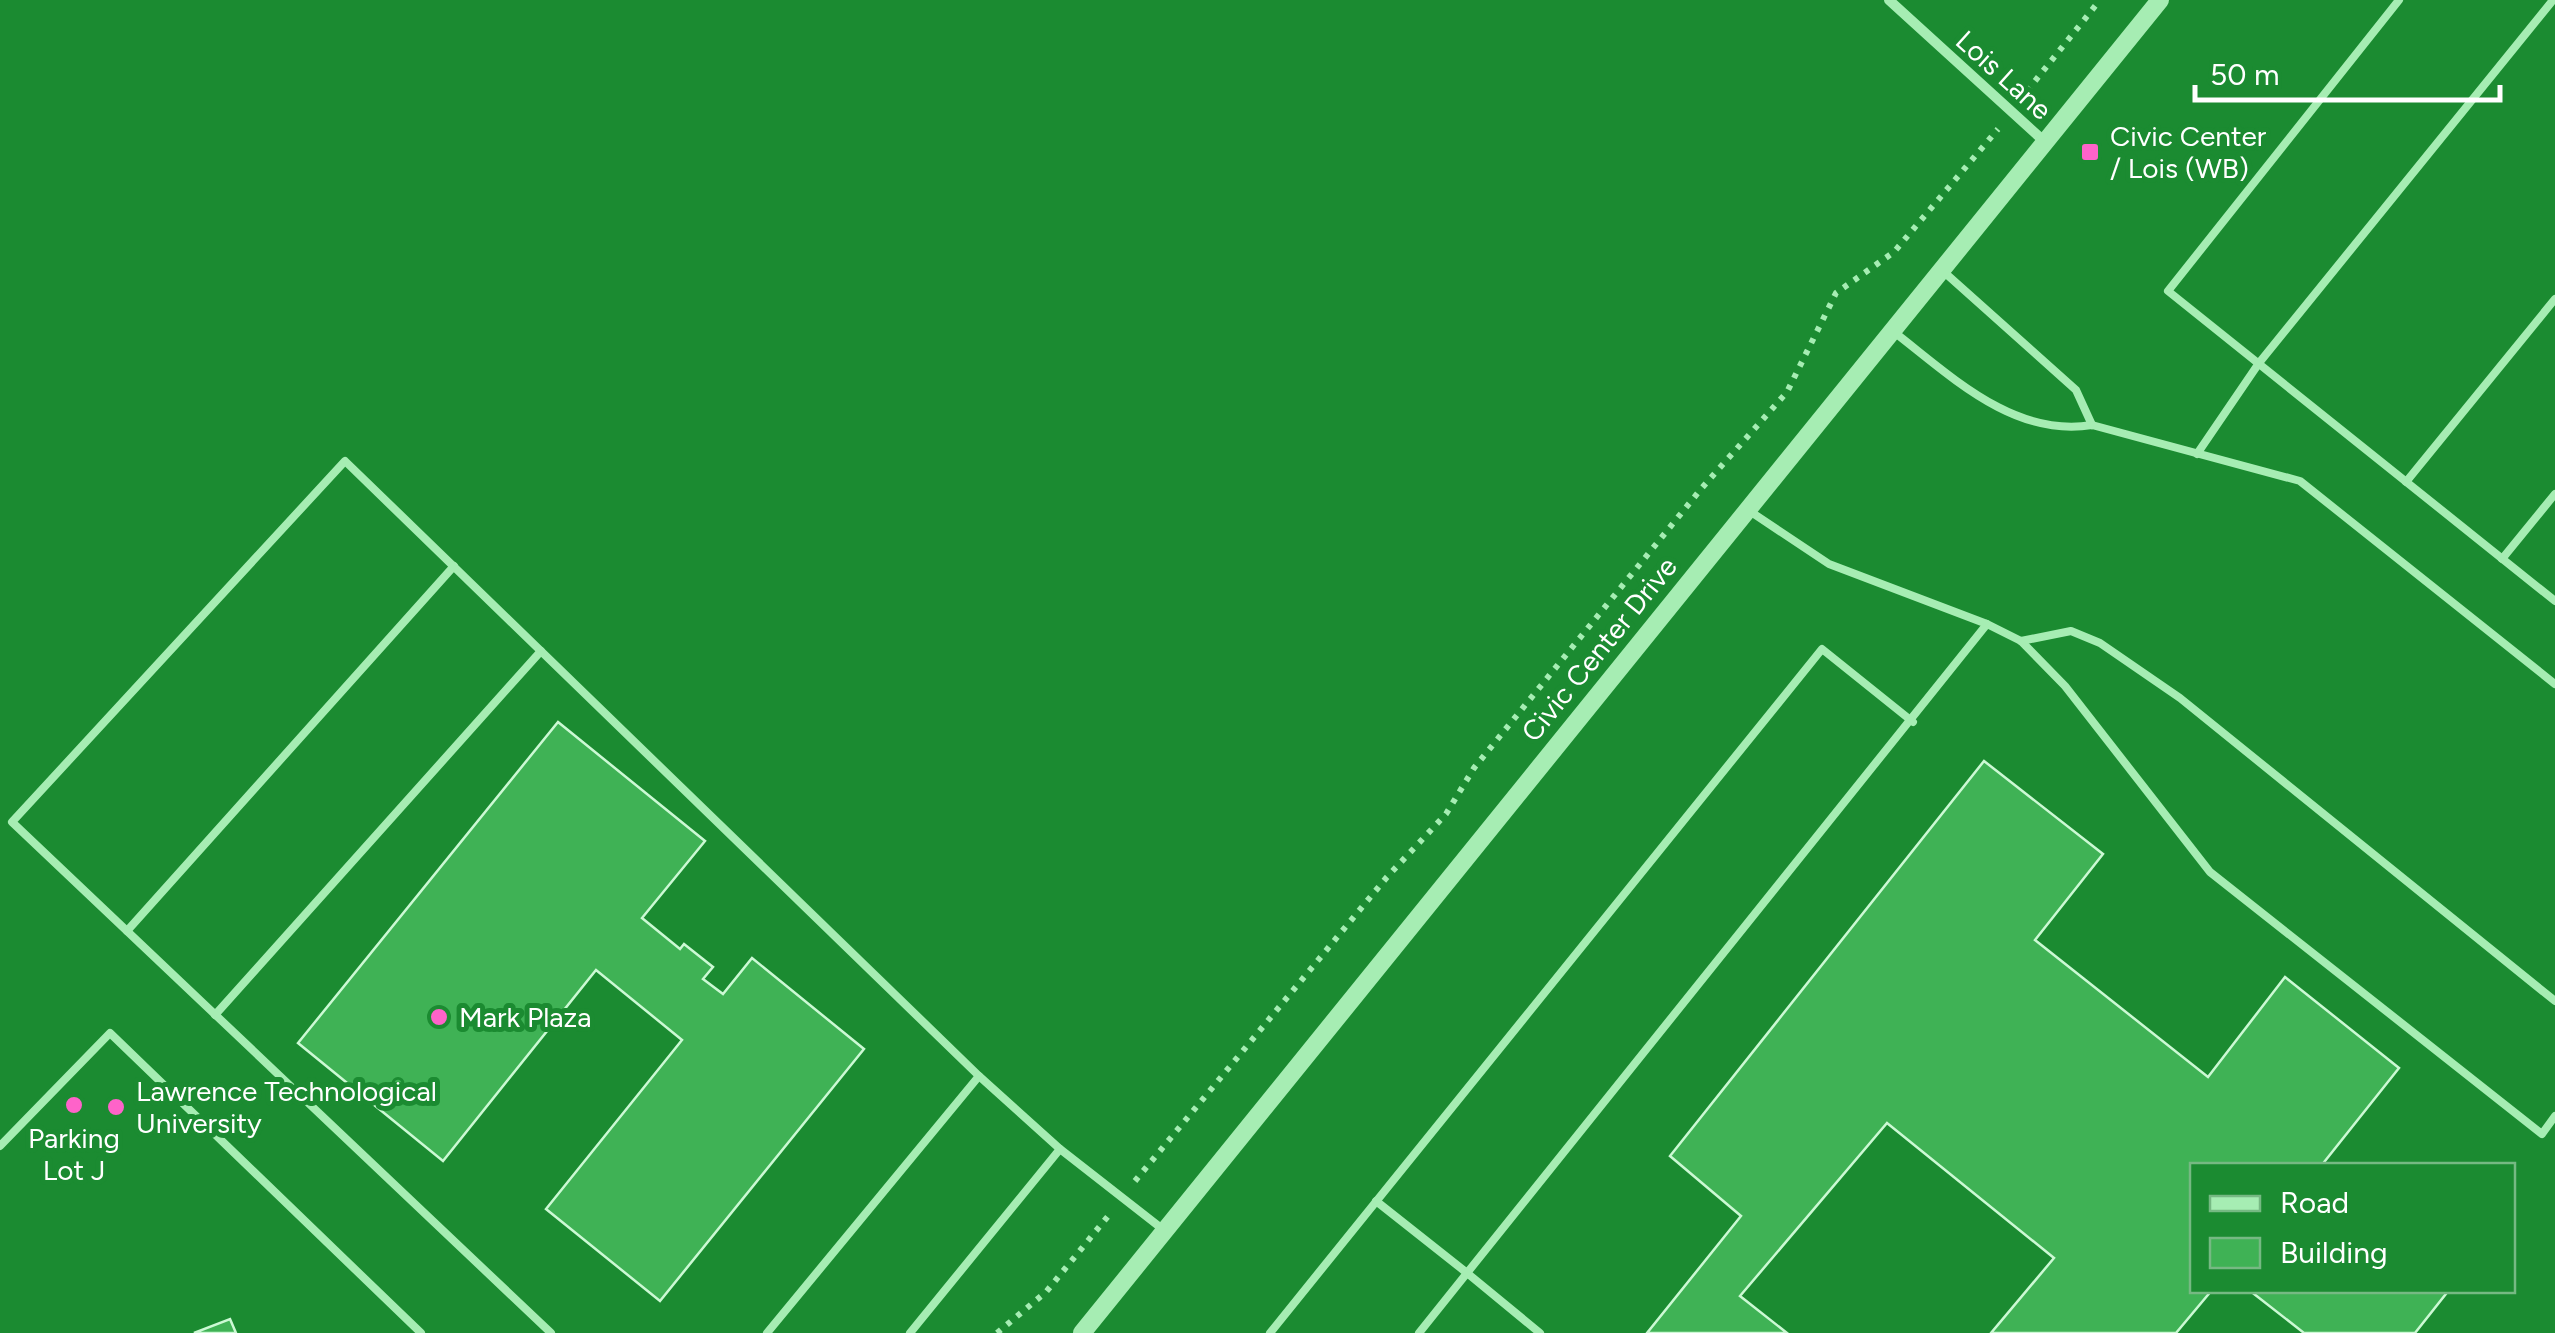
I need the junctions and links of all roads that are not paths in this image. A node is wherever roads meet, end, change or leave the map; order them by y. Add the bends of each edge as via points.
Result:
1 (1889, 0) edge
2 (2160, 0) edge
3 (2400, 0) edge
4 (2553, 0) edge
5 (2045, 142) junction
6 (1942, 271) junction
7 (2555, 299) edge
8 (1894, 332) junction
9 (2259, 363) junction
10 (2092, 425) junction
11 (2197, 454) junction
12 (2406, 482) junction
13 (2555, 494) edge
14 (1748, 510) junction
15 (2502, 558) junction
16 (454, 566) junction
17 (2555, 602) edge
18 (1987, 624) junction
19 (2022, 642) junction
20 (541, 651) junction
21 (2555, 684) edge
22 (1913, 722) junction
23 (127, 931) junction
24 (2555, 1000) edge
25 (214, 1014) junction
26 (978, 1076) junction
27 (2555, 1116) edge
28 (0, 1146) edge
29 (1060, 1149) junction
30 (1376, 1200) junction
31 (1165, 1231) junction
32 (1467, 1273) junction
33 (421, 1333) edge
34 (551, 1333) edge
35 (766, 1333) edge
36 (910, 1333) edge
37 (1082, 1333) edge
38 (1270, 1333) edge
39 (1419, 1333) edge
40 (1540, 1333) edge

1 - 5 street, Lois Lane
2 - 5 street, Civic Center Drive
3 - 9 lane via 2168,291
4 - 9 lane
5 - 6 street, Civic Center Drive
6 - 8 street, Civic Center Drive
6 - 10 lane via 2076,390
7 - 12 lane
8 - 10 lane via 2029,422 2069,429
8 - 14 street, Civic Center Drive
9 - 11 lane
9 - 12 lane
10 - 11 lane
11 - 21 lane via 2300,481
12 - 15 lane
13 - 15 lane
14 - 18 lane via 1829,564
14 - 31 street, Civic Center Drive
15 - 17 lane
16 - 20 lane
16 - 23 lane
16 - 23 lane via 345,461 12,822
18 - 19 lane
18 - 22 lane
19 - 24 lane via 2071,631 2100,643 2180,698
19 - 27 lane via 2065,686 2210,872 2542,1134
20 - 25 lane
20 - 26 lane
22 - 30 lane via 1822,649
22 - 32 lane
23 - 25 lane
25 - 34 lane
26 - 29 lane
26 - 35 lane
28 - 33 lane via 110,1033
29 - 31 lane
29 - 36 lane
30 - 32 lane
30 - 38 lane
31 - 37 street, Civic Center Drive
32 - 39 lane
32 - 40 lane

